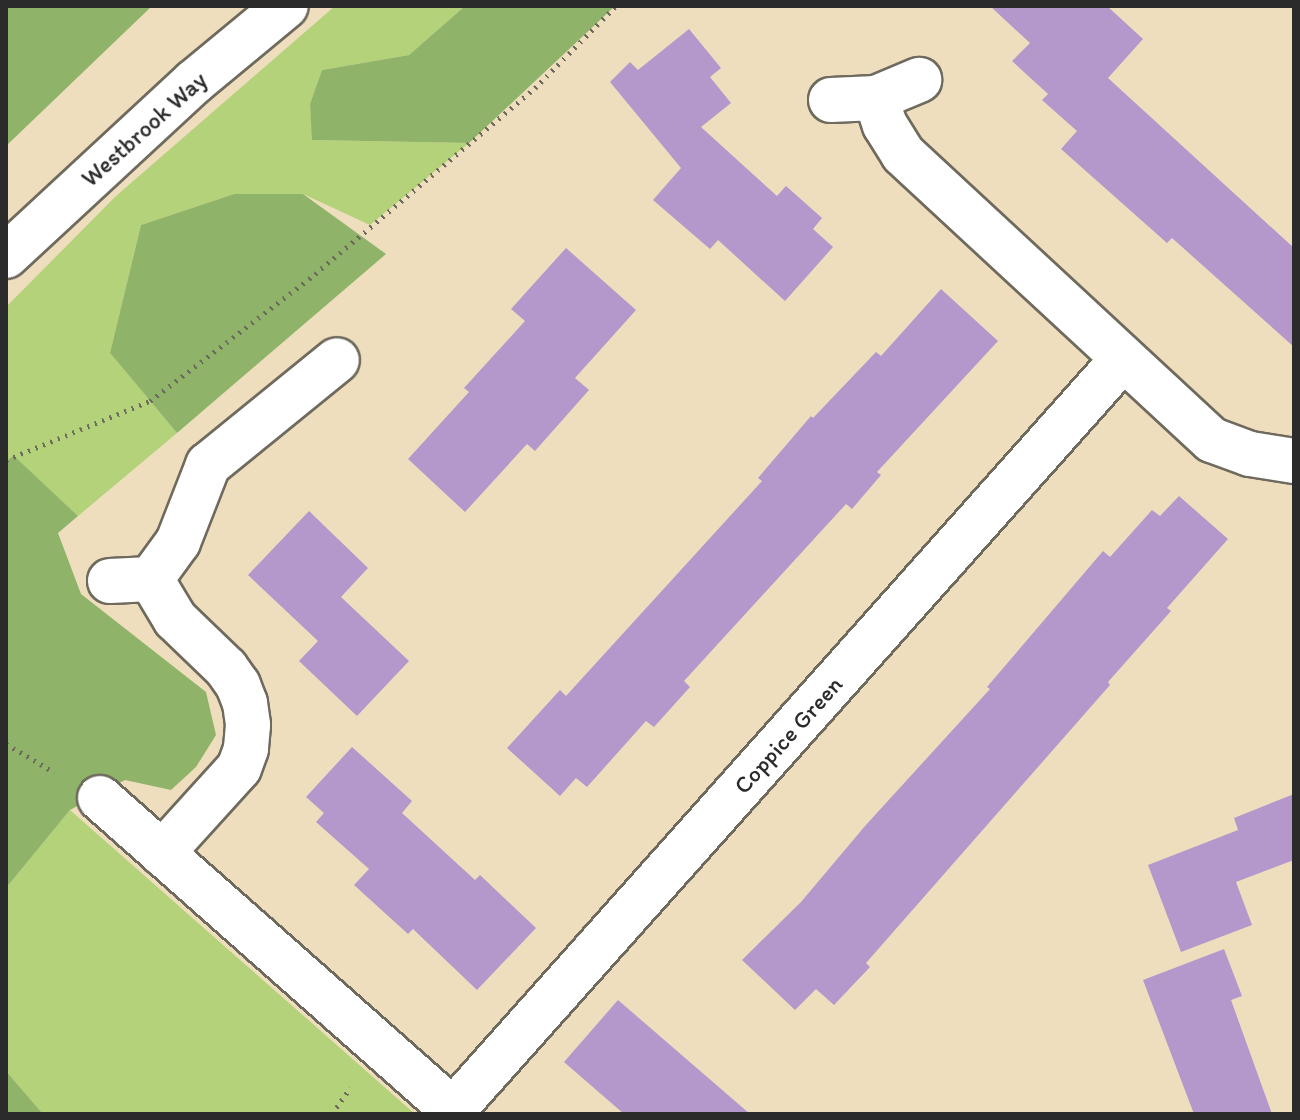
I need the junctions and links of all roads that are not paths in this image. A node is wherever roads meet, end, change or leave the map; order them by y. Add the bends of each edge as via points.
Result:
1 (286, 6) edge
2 (919, 80) dead end
3 (876, 98) junction
4 (831, 100) dead end
5 (6, 256) edge
6 (337, 360) dead end
7 (1122, 360) junction
8 (1294, 461) edge
9 (100, 798) dead end
10 (162, 853) junction
11 (455, 1112) edge

1 - 5 street, Westbrook Way via 194,82
2 - 3 street
3 - 4 street
3 - 7 street via 903,154
6 - 10 street via 208,465 178,542 130,580 226,668 245,703 248,725 239,768
7 - 8 street via 1212,440 1250,454
7 - 11 street, Coppice Green
9 - 10 street, Coppice Green
10 - 11 street, Coppice Green

